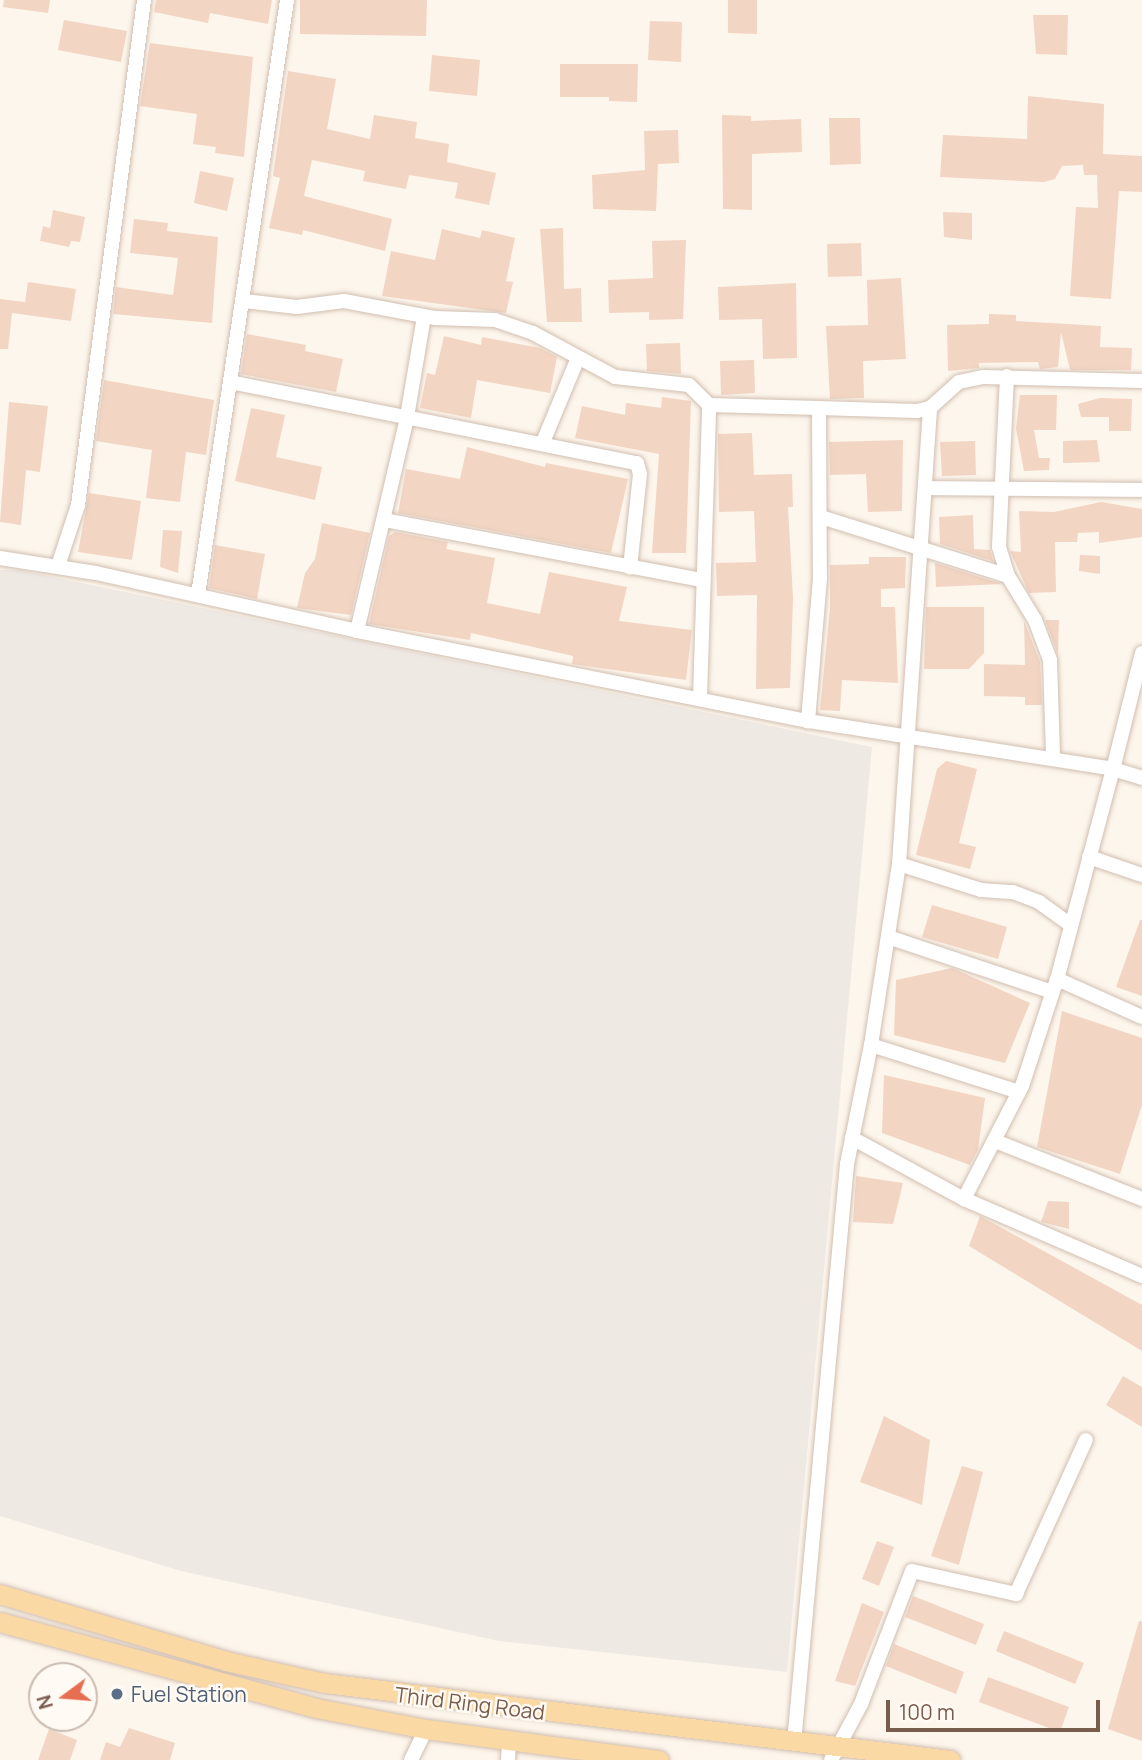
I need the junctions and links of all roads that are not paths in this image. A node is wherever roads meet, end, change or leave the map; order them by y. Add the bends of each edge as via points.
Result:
1 (144, 0) edge
2 (287, 0) edge
3 (244, 301) junction
4 (424, 316) junction
5 (578, 358) junction
6 (1007, 376) junction
7 (1142, 381) edge
8 (230, 382) junction
9 (709, 405) junction
10 (819, 408) junction
11 (930, 408) junction
12 (407, 417) junction
13 (543, 442) junction
14 (926, 488) junction
15 (1002, 488) junction
16 (1142, 490) edge
17 (821, 517) junction
18 (384, 520) junction
19 (922, 551) junction
20 (0, 558) edge
21 (58, 566) junction
22 (630, 568) junction
23 (1008, 576) junction
24 (703, 580) junction
25 (198, 595) junction
26 (357, 631) junction
27 (1142, 653) edge
28 (700, 698) junction
29 (808, 721) junction
30 (910, 737) junction
31 (1053, 757) junction
32 (1113, 769) junction
33 (1142, 778) edge
34 (1089, 857) junction
35 (899, 864) junction
36 (1142, 875) edge
37 (1071, 925) junction
38 (888, 937) junction
39 (1055, 986) junction
40 (1142, 1017) edge
41 (871, 1045) junction
42 (1019, 1091) junction
43 (852, 1138) junction
44 (995, 1141) junction
45 (964, 1199) junction
46 (1142, 1199) edge
47 (1142, 1276) edge
48 (1086, 1440) dead end
49 (0, 1594) edge
50 (0, 1622) edge
51 (426, 1729) junction
52 (509, 1740) junction
53 (794, 1743) junction
54 (833, 1754) edge
55 (618, 1756) edge
56 (411, 1760) edge
57 (508, 1760) edge
58 (659, 1760) edge
59 (950, 1760) edge

1 - 21 street via 78,505
2 - 3 street
3 - 4 street via 297,307 344,301
3 - 8 street
4 - 5 street via 495,320 533,333
4 - 12 street
5 - 9 street via 623,379 689,385
5 - 13 street
6 - 7 street
6 - 11 street via 959,382
6 - 15 street
8 - 12 street
8 - 25 street
9 - 10 street
9 - 24 street
10 - 11 street via 905,413
10 - 17 street
11 - 14 street
12 - 13 street
12 - 18 street
13 - 22 street via 639,465
14 - 15 street
14 - 19 street
15 - 16 street
15 - 23 street via 999,547
17 - 19 street
17 - 29 street
18 - 22 street
18 - 26 street
19 - 23 street
19 - 30 street
20 - 21 street
21 - 25 street
22 - 24 street
23 - 31 street via 1035,620 1049,660
24 - 28 street
25 - 26 street
26 - 28 street
27 - 32 street
28 - 29 street
29 - 30 street
30 - 31 street
30 - 35 street
31 - 32 street
32 - 33 street
32 - 34 street
34 - 36 street
34 - 37 street
35 - 37 street via 981,890 1013,892 1039,902
35 - 38 street
37 - 39 street
38 - 39 street
38 - 41 street
39 - 40 street
39 - 42 street
41 - 42 street
41 - 43 street
42 - 44 street
43 - 45 street
43 - 53 street
44 - 45 street
44 - 46 street
45 - 47 street
48 - 54 street via 1016,1594 912,1571 861,1704
49 - 53 main road, Third Ring Road via 226,1661 325,1683
50 - 51 main road via 263,1696
51 - 52 main road
51 - 56 street
52 - 55 main road
52 - 57 street
53 - 54 main road, Third Ring Road
54 - 59 main road, Third Ring Road
55 - 58 main road

